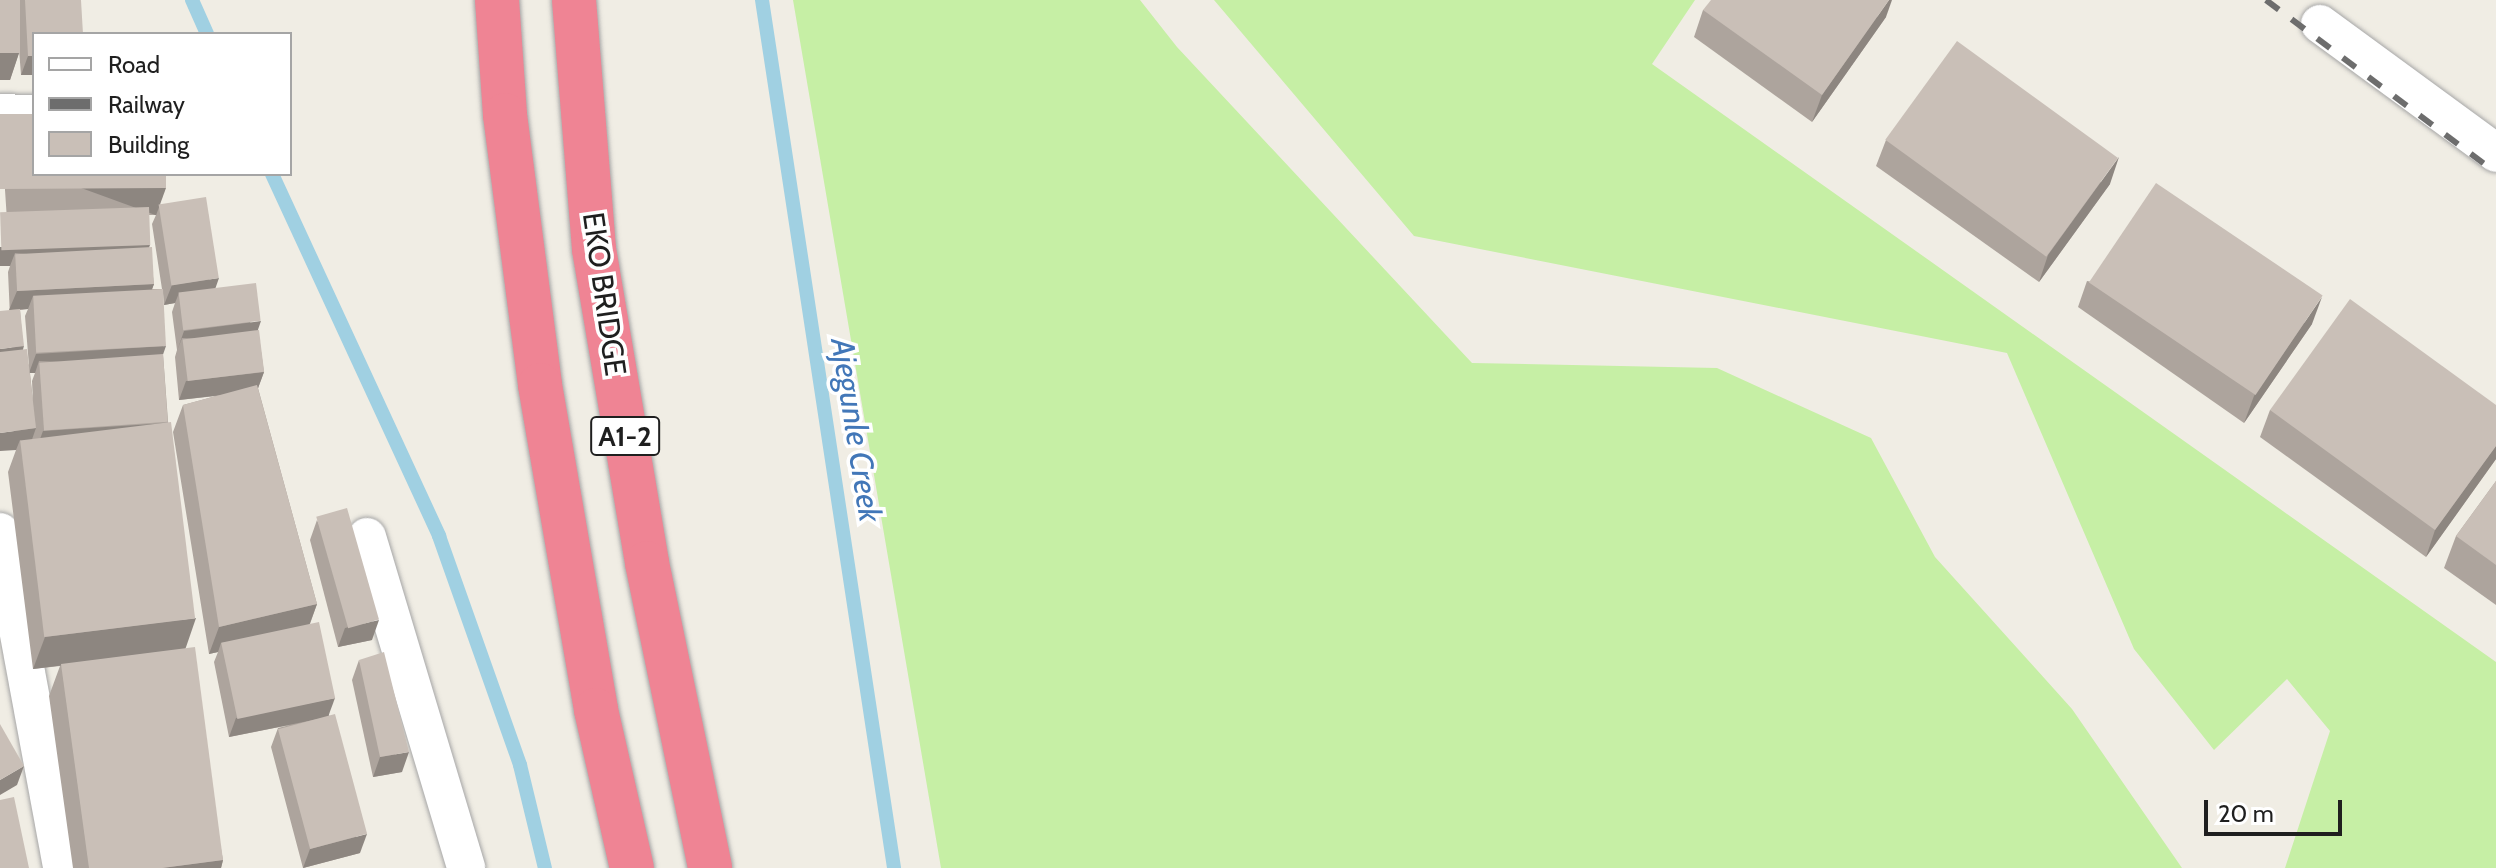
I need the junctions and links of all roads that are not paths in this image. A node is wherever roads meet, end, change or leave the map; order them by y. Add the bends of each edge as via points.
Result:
1 (497, 0) edge
2 (574, 0) edge
3 (2320, 24) dead end
4 (0, 113) edge
5 (32, 114) edge
6 (2496, 153) edge
7 (0, 532) edge
8 (367, 537) dead end
9 (62, 868) edge
10 (465, 868) edge
11 (632, 868) edge
12 (710, 868) edge

1 - 11 highway, A1-2 via 505,115 540,385 596,710
2 - 12 highway, EKO BRIDGE / A1-2 via 594,249 647,563
3 - 6 street
4 - 5 street
7 - 9 street
8 - 10 street

